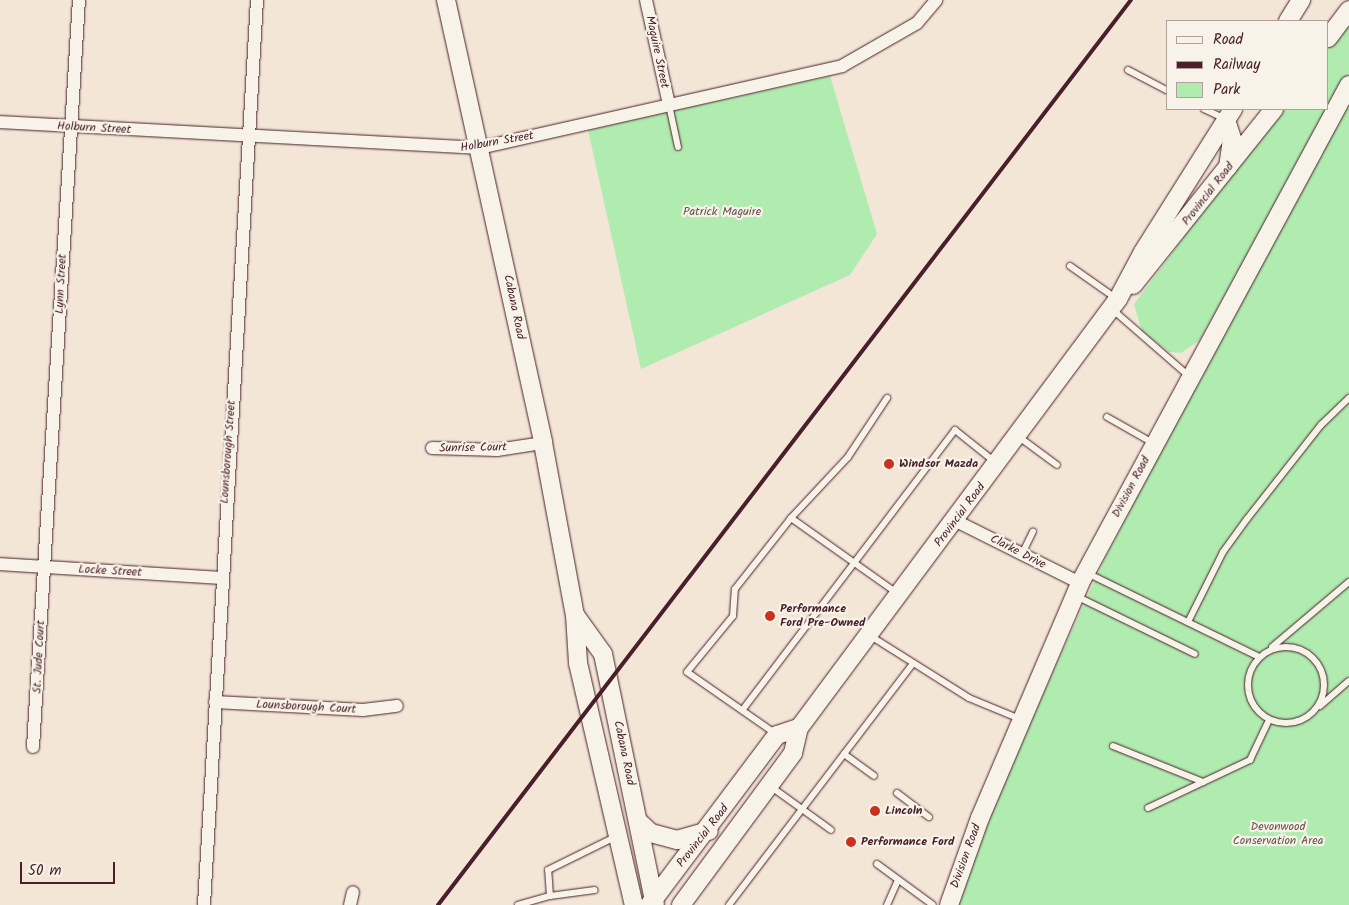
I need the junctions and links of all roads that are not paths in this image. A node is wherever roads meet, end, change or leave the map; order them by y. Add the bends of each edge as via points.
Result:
1 (79, 0) edge
2 (257, 0) edge
3 (446, 0) edge
4 (646, 0) edge
5 (936, 0) edge
6 (1301, 0) edge
7 (1349, 10) edge
8 (1289, 20) edge
9 (1329, 37) edge
10 (1128, 70) dead end
11 (1349, 85) edge
12 (1166, 89) edge
13 (669, 105) junction
14 (1209, 110) edge
15 (1273, 110) edge
16 (1230, 114) edge
17 (0, 122) edge
18 (71, 126) junction
19 (248, 137) junction
20 (678, 147) dead end
21 (479, 148) junction
22 (1228, 170) junction
23 (1070, 266) dead end
24 (1115, 304) junction
25 (1190, 377) junction
26 (887, 398) dead end
27 (1349, 398) edge
28 (1107, 417) dead end
29 (1019, 437) junction
30 (543, 443) junction
31 (1154, 444) junction
32 (432, 448) dead end
33 (998, 464) junction
34 (1057, 465) dead end
35 (791, 518) junction
36 (956, 521) junction
37 (1033, 531) dead end
38 (1022, 554) junction
39 (0, 564) edge
40 (856, 564) junction
41 (44, 567) junction
42 (220, 578) junction
43 (1349, 582) edge
44 (1080, 584) junction
45 (900, 595) junction
46 (575, 615) junction
47 (1188, 622) junction
48 (869, 635) junction
49 (1267, 651) junction
50 (1195, 654) dead end
51 (1259, 657) junction
52 (912, 665) junction
53 (1349, 681) edge
54 (215, 702) junction
55 (397, 706) dead end
56 (744, 708) junction
57 (1315, 710) junction
58 (1020, 719) junction
59 (1269, 720) junction
60 (799, 728) junction
61 (777, 735) junction
62 (1113, 746) dead end
63 (33, 747) dead end
64 (844, 754) junction
65 (874, 776) dead end
66 (1203, 782) junction
67 (769, 785) junction
68 (897, 793) dead end
69 (1148, 808) dead end
70 (802, 809) junction
71 (929, 817) dead end
72 (638, 821) junction
73 (831, 830) dead end
74 (709, 831) junction
75 (618, 835) junction
76 (877, 864) dead end
77 (898, 880) junction
78 (595, 890) dead end
79 (353, 892) dead end
80 (550, 896) junction
81 (653, 903) edge
82 (204, 905) edge
83 (350, 905) edge
84 (518, 905) edge
85 (634, 905) edge
86 (681, 905) edge
87 (729, 905) edge
88 (887, 905) edge
89 (933, 905) edge
90 (949, 905) edge

1 - 18 street, Lynn Street
2 - 19 street, Lounsborough Street
3 - 21 main road, Cabana Road
4 - 13 street, Maguire Street
5 - 13 street, Holburn Street via 917,23 842,66
6 - 8 main road
7 - 9 main road
10 - 12 lane
11 - 25 main road, Division Road
13 - 20 lane
13 - 21 street, Holburn Street
14 - 16 lane
15 - 22 main road, Provincial Road
16 - 22 main road via 1232,139
16 - 24 main road, Provincial Road via 1143,252
17 - 18 street, Holburn Street
18 - 19 street, Holburn Street
18 - 41 street, Lynn Street
19 - 21 street, Holburn Street
19 - 42 street, Lounsborough Street
21 - 30 main road, Cabana Road
22 - 24 main road, Provincial Road via 1159,257
23 - 24 lane
24 - 25 lane
24 - 29 main road, Provincial Road
25 - 31 main road, Division Road
26 - 35 lane via 848,457
27 - 47 lane via 1321,425 1223,552
28 - 31 lane
29 - 33 main road, Provincial Road
29 - 34 lane
30 - 32 street, Sunrise Court via 497,450
30 - 46 main road, Cabana Road
31 - 44 main road, Division Road
33 - 36 main road, Provincial Road
33 - 40 lane via 956,430
35 - 40 lane
35 - 56 lane via 735,589 734,616 687,672
36 - 38 street, Clarke Drive
36 - 45 main road, Provincial Road
37 - 38 lane
38 - 44 street, Clarke Drive
39 - 41 street, Locke Street
40 - 45 lane
40 - 56 lane
41 - 42 street, Locke Street
41 - 63 street, St. Jude Court
42 - 54 street, Lounsborough Street
43 - 49 lane
44 - 47 lane
44 - 50 lane
44 - 58 main road, Division Road
45 - 48 main road, Provincial Road
46 - 72 main road, Cabana Road via 603,654
46 - 75 main road, Cabana Road via 578,663
47 - 51 lane
48 - 52 lane
48 - 60 main road, Provincial Road
49 - 51 lane
49 - 57 lane via 1298,648 1318,663 1324,687
51 - 59 lane via 1248,676 1247,689 1258,712
52 - 58 lane via 969,698
52 - 64 lane
53 - 57 lane
54 - 55 street, Lounsborough Court via 363,710
54 - 82 street, Lounsborough Street
56 - 61 lane
57 - 59 lane via 1294,722
58 - 90 main road, Division Road
59 - 66 lane via 1250,760
60 - 61 main road
60 - 67 main road, Provincial Road via 793,753
61 - 74 main road, Provincial Road
62 - 66 lane
64 - 65 lane
64 - 70 lane
66 - 69 lane
67 - 70 lane
67 - 86 main road, Provincial Road
68 - 71 lane
70 - 73 lane
70 - 87 lane
72 - 74 main road via 650,833 677,840
72 - 81 main road, Cabana Road
74 - 81 main road, Provincial Road
75 - 80 lane via 548,870
75 - 85 main road, Cabana Road
76 - 77 lane
77 - 88 lane
77 - 89 lane
78 - 80 lane
79 - 83 street
80 - 84 lane

